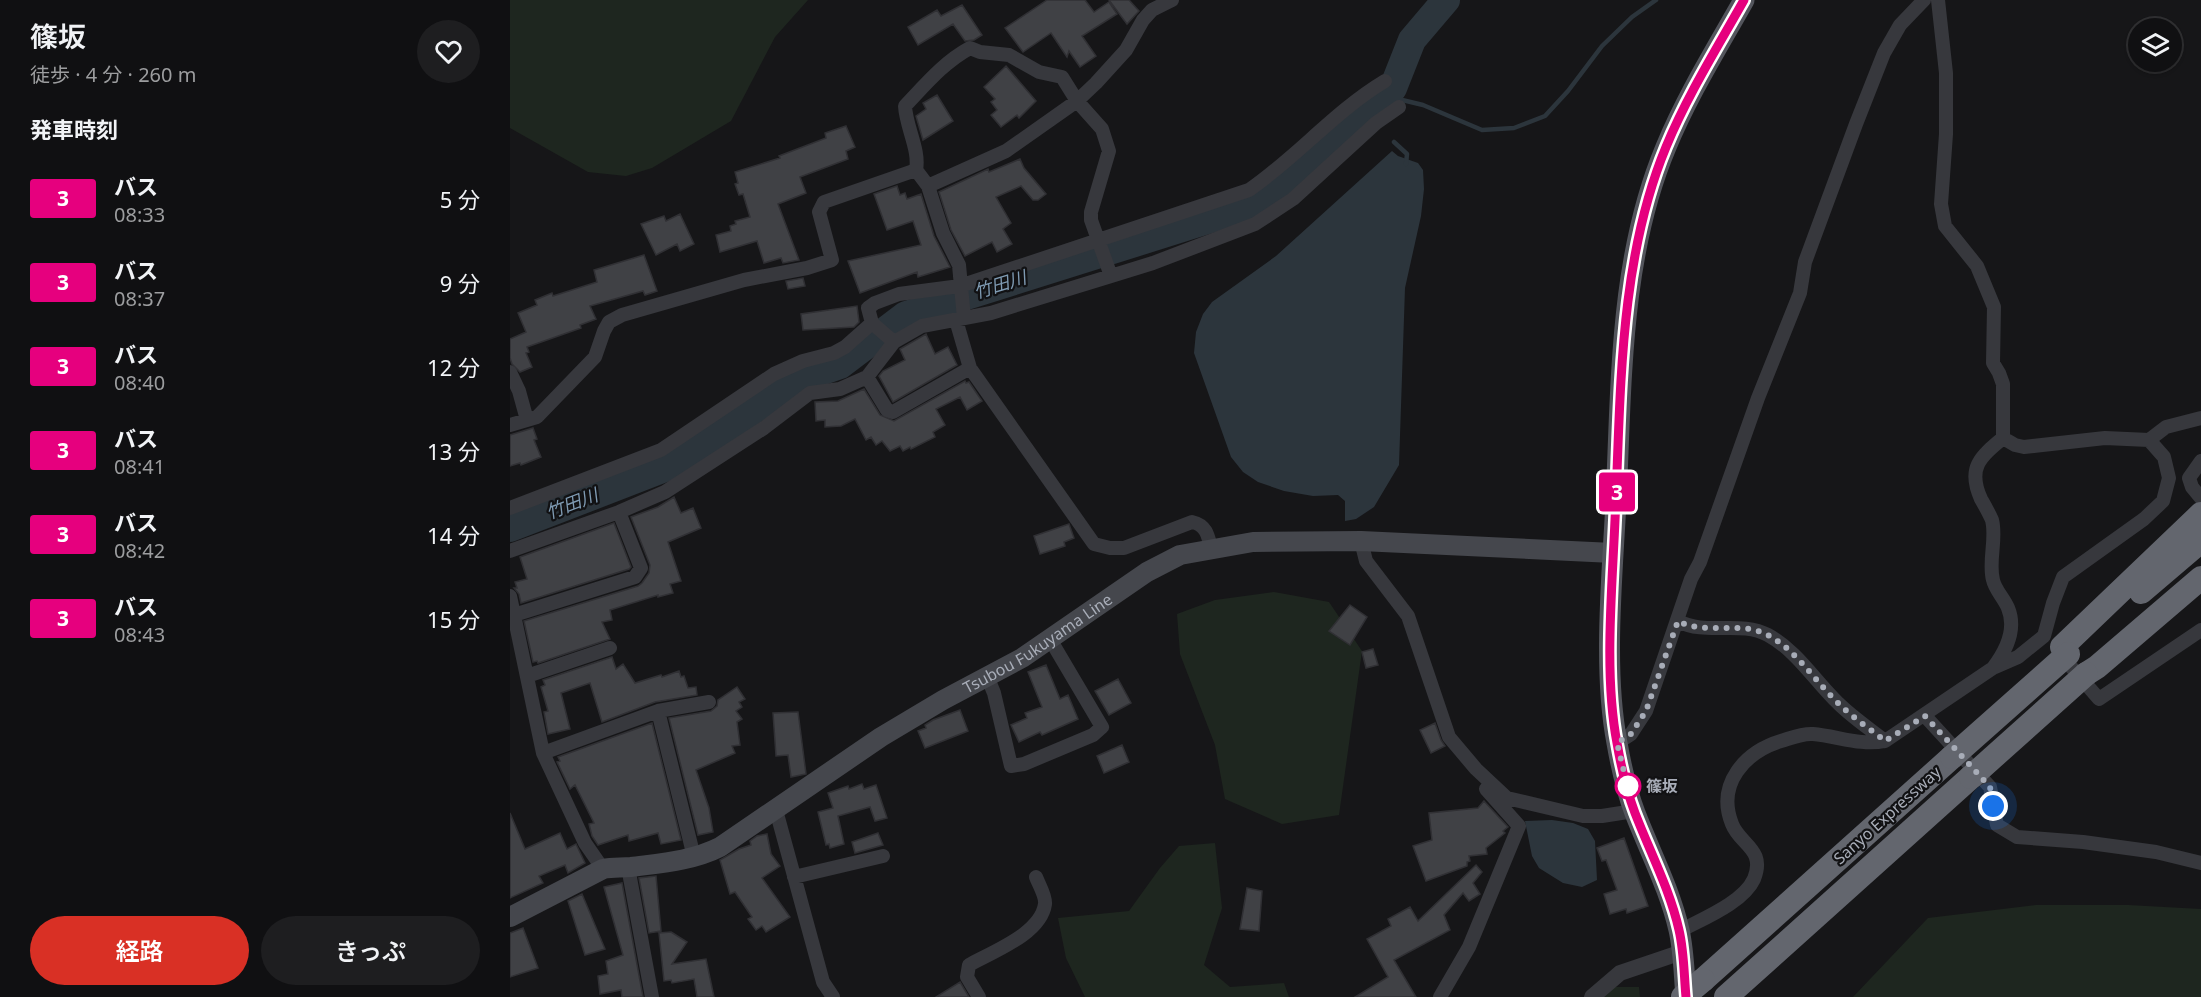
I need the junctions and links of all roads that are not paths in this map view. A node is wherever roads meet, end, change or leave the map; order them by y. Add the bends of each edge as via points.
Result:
1 (1172, 0) edge
2 (1744, 0) edge
3 (1924, 0) edge
4 (1938, 0) edge
5 (1385, 81) dead end
6 (1077, 101) junction
7 (1399, 107) dead end
8 (916, 170) junction
9 (927, 186) junction
10 (1100, 243) junction
11 (1110, 272) junction
12 (960, 288) junction
13 (961, 316) junction
14 (873, 324) junction
15 (893, 340) junction
16 (970, 368) junction
17 (510, 372) edge
18 (867, 377) junction
19 (2201, 418) edge
20 (527, 420) junction
21 (510, 425) edge
22 (2003, 438) junction
23 (2149, 440) junction
24 (2201, 461) edge
25 (2196, 493) edge
26 (510, 508) edge
27 (620, 512) junction
28 (2201, 514) edge
29 (1361, 541) junction
30 (2201, 541) edge
31 (1211, 548) junction
32 (510, 551) edge
33 (1613, 553) junction
34 (2201, 578) edge
35 (510, 596) edge
36 (2201, 596) edge
37 (514, 615) junction
38 (1678, 621) junction
39 (2201, 630) edge
40 (1050, 639) junction
41 (2058, 646) junction
42 (610, 648) dead end
43 (1994, 668) junction
44 (2092, 670) junction
45 (526, 676) junction
46 (987, 676) junction
47 (709, 702) dead end
48 (658, 711) junction
49 (1925, 716) junction
50 (1885, 741) junction
51 (1617, 743) junction
52 (543, 753) junction
53 (1476, 769) junction
54 (776, 810) junction
55 (1634, 811) junction
56 (883, 856) dead end
57 (694, 857) junction
58 (2201, 863) edge
59 (628, 867) junction
60 (603, 869) junction
61 (794, 877) junction
62 (1036, 877) dead end
63 (510, 917) edge
64 (1681, 941) junction
65 (651, 997) edge
66 (833, 997) edge
67 (979, 997) edge
68 (1440, 997) edge
69 (1592, 997) edge
70 (1684, 997) edge
71 (1726, 997) edge

1 - 6 street via 1152,10 1126,50
2 - 33 main road via 1686,103 1666,148 1638,242 1626,326
3 - 38 street via 1900,25 1856,124 1805,262 1800,293
4 - 22 street via 1946,73 1941,204 1945,226 1977,266 1994,307 1993,363 2003,384
5 - 10 street via 1359,97 1249,190
6 - 8 street via 1062,77 1039,72 1009,55 970,48 957,55 905,106
6 - 9 street via 1006,151
6 - 10 street via 1102,129 1109,151 1091,212
7 - 11 street via 1293,199 1255,224 1153,263
8 - 9 street
8 - 20 street via 824,202 819,212 832,260 744,280 609,322 595,357 537,417
9 - 12 street via 959,265
10 - 11 street
10 - 12 street
11 - 13 street via 991,313
12 - 13 street
12 - 14 street via 899,294 875,303 868,308
13 - 15 street via 922,326
13 - 16 street
14 - 15 street
14 - 26 street via 834,353 774,374 661,450
15 - 18 street
16 - 18 street via 893,412 887,410
16 - 31 street via 1094,544 1124,548 1192,522 1207,532
17 - 20 street
18 - 27 street via 840,389 810,393 685,480
19 - 23 street via 2166,427
20 - 21 street
22 - 23 street via 2024,447 2105,438
22 - 43 street via 1978,462 1975,473 1977,489 1993,523 1992,579 2008,608 2011,623 2004,653
23 - 41 street via 2164,457 2169,478 2163,501 2063,577 2053,603
24 - 25 street via 2189,478
27 - 32 street
27 - 37 street via 640,568 635,577
28 - 41 highway
29 - 31 main road, Tsubou Fukuyama Line via 1252,542
29 - 33 main road, Tsubou Fukuyama Line
29 - 53 street via 1366,561 1408,616 1449,737
30 - 41 highway, Sanyo Expressway
31 - 40 main road, Tsubou Fukuyama Line via 1180,555 1147,572
33 - 51 main road via 1611,675
34 - 44 highway, Sanyo Expressway
35 - 37 street
36 - 44 highway via 2141,644
37 - 45 street
38 - 50 street via 1688,626 1749,628 1768,635 1785,647 1839,705
38 - 51 street via 1646,711 1631,734
39 - 41 street via 2099,699
40 - 46 main road, Tsubou Fukuyama Line
40 - 46 street via 1102,728 1093,735 1011,766
41 - 43 street
41 - 70 highway, Sanyo Expressway, bridge via 1987,726
42 - 45 street
43 - 49 street
44 - 71 highway, Sanyo Expressway, bridge
45 - 52 street
46 - 54 main road, Tsubou Fukuyama Line via 882,737
47 - 48 street
48 - 52 street
48 - 57 street
49 - 50 street
49 - 58 street via 1990,787 1997,825 2017,837 2156,852
50 - 64 street via 1872,744 1810,734 1766,746 1742,763 1733,775 1727,809 1732,826 1757,857 1757,871 1734,902
51 - 55 main road
52 - 60 street via 585,843
53 - 55 street via 1507,798 1583,816
53 - 68 street via 1472,774 1519,826 1469,947
54 - 57 main road, Tsubou Fukuyama Line via 720,847
54 - 61 street
55 - 64 main road via 1656,863
56 - 61 street
57 - 59 main road, Tsubou Fukuyama Line
59 - 60 main road, Tsubou Fukuyama Line
59 - 65 street
60 - 63 main road, Tsubou Fukuyama Line
61 - 66 street via 823,982
62 - 67 street via 1046,901 1032,927 969,964 967,977
64 - 69 street via 1620,973
64 - 70 main road

